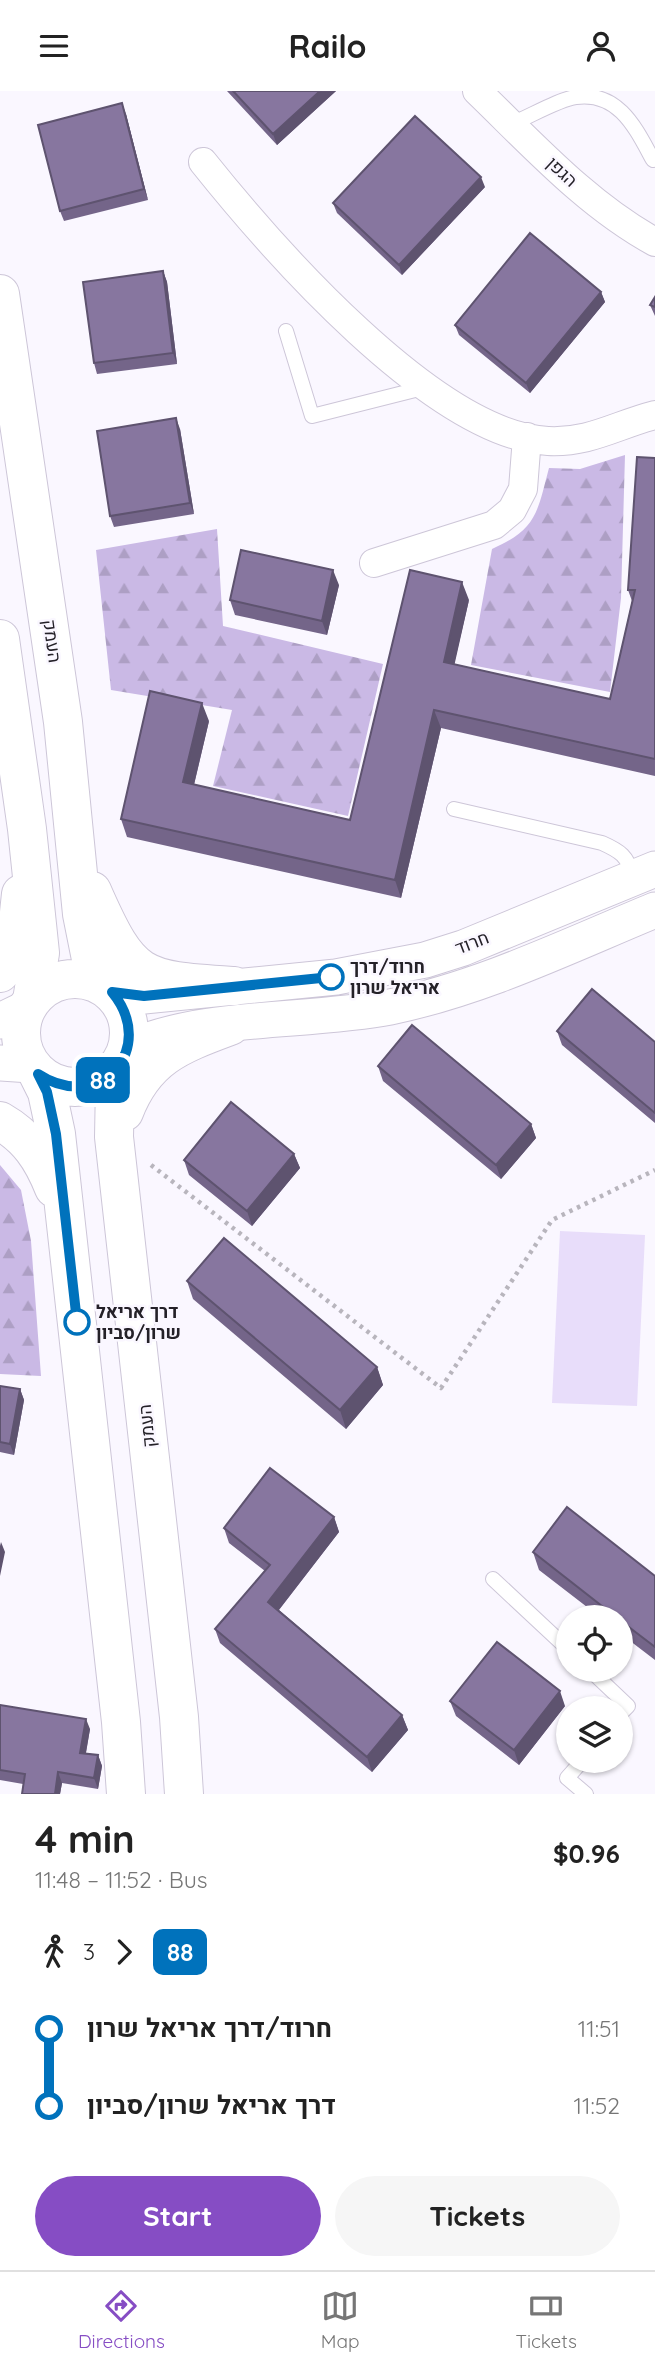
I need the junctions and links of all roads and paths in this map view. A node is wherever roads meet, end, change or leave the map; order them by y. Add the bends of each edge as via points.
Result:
1 (477, 91) edge
2 (511, 124) junction
3 (653, 160) dead end
4 (203, 162) dead end
5 (655, 242) edge
6 (0, 294) edge
7 (286, 331) dead end
8 (426, 387) junction
9 (655, 415) edge
10 (527, 437) junction
11 (374, 563) dead end
12 (0, 639) edge
13 (454, 809) dead end
14 (27, 829) junction
15 (78, 860) junction
16 (644, 873) edge
17 (655, 910) edge
18 (0, 973) edge
19 (234, 986) junction
20 (108, 990) junction
21 (19, 1010) edge
22 (230, 1025) junction
23 (126, 1053) junction
24 (23, 1067) edge
25 (0, 1121) edge
26 (114, 1137) junction
27 (655, 1170) edge
28 (65, 1215) junction
29 (493, 1579) dead end
30 (556, 1638) edge
31 (603, 1682) edge
32 (617, 1696) edge
33 (571, 1773) edge
34 (126, 1794) edge
35 (184, 1794) edge
36 (586, 1794) edge

1 - 2 street, הגפן
2 - 3 lane via 576,97 610,102 631,121
2 - 5 street, הגפן via 576,185
4 - 8 street via 295,268 401,370
6 - 15 main road, העמק via 63,722
7 - 8 lane via 312,416
8 - 10 street via 508,433
9 - 10 street via 582,441
10 - 11 street via 523,489 512,510 494,525
12 - 14 main road
13 - 16 lane via 602,843 620,851
14 - 18 main road via 18,922
14 - 21 main road via 40,953
15 - 19 main road via 108,927 132,963 167,982
15 - 20 main road, העמק via 86,939
16 - 19 street, חרוד via 425,960 336,977
17 - 22 street via 435,997 341,1015
19 - 20 street, חרוד via 144,996
20 - 21 main road via 89,980 58,982
20 - 23 main road via 128,1018
21 - 24 main road
22 - 23 street via 154,1036
22 - 26 main road via 188,1042 145,1070
23 - 24 main road via 100,1082 85,1087 52,1083
23 - 26 main road, העמק via 115,1084
24 - 28 main road via 47,1092
25 - 28 main road via 38,1154
26 - 27 path via 441,1388 552,1220
26 - 35 main road, העמק
28 - 34 main road
29 - 30 lane
31 - 32 lane
33 - 36 lane via 567,1778

